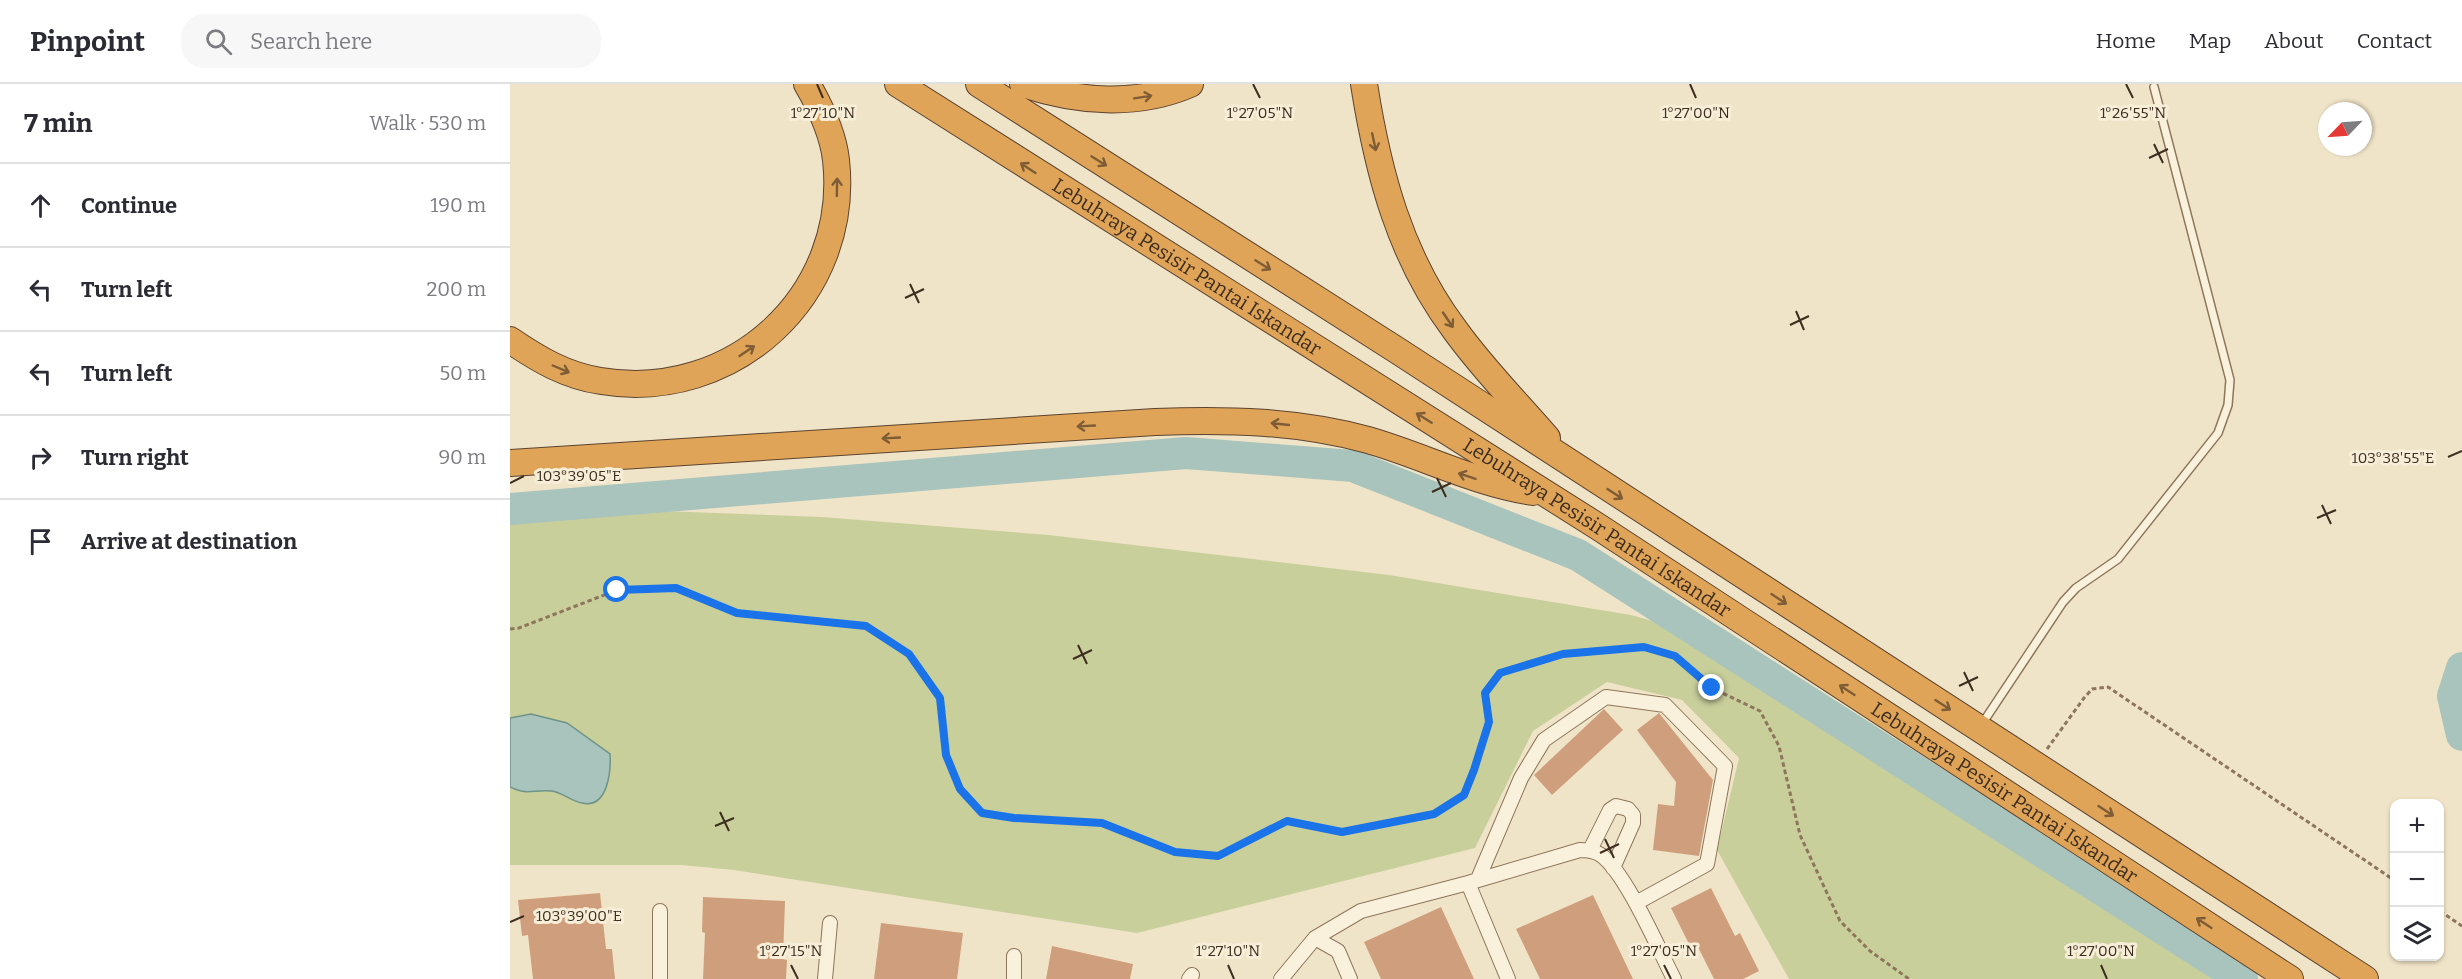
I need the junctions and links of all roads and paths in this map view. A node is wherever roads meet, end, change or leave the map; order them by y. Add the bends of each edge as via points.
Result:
1 (807, 84) edge
2 (898, 84) edge
3 (979, 84) edge
4 (1023, 84) edge
5 (1190, 84) edge
6 (1364, 84) edge
7 (2154, 87) dead end
8 (510, 340) edge
9 (1566, 462) junction
10 (510, 463) edge
11 (1545, 494) junction
12 (510, 629) edge
13 (1979, 729) junction
14 (2035, 765) junction
15 (1585, 850) junction
16 (1613, 868) junction
17 (2390, 877) edge
18 (1473, 881) junction
19 (1636, 903) junction
20 (660, 911) dead end
21 (2444, 914) edge
22 (830, 923) dead end
23 (2462, 926) edge
24 (1315, 938) junction
25 (1014, 956) dead end
26 (660, 979) edge
27 (825, 979) edge
28 (1014, 979) edge
29 (1281, 979) edge
30 (1350, 979) edge
31 (1508, 979) edge
32 (1674, 979) edge
33 (1909, 979) edge
34 (2290, 979) edge
35 (2365, 979) edge

8 -> 1 highway via 578,376 649,384 699,374 744,353 765,338 784,320 813,280 837,208 836,158 830,131
11 -> 2 highway, Lebuhraya Pesisir Pantai Iskandar
3 -> 9 highway, Lebuhraya Pesisir Pantai Iskandar
4 -> 5 highway via 1117,101 1149,97
6 -> 9 highway via 1389,201 1415,267 1470,350
7 - 13 lane via 2230,380 2228,405 2218,433 2118,559 2076,588 2063,602
9 -> 13 highway, Lebuhraya Pesisir Pantai Iskandar
11 -> 10 highway via 1485,482 1414,455 1330,431 1242,420 1155,422
34 -> 11 highway, Lebuhraya Pesisir Pantai Iskandar
12 - 33 path via 617,590 676,588 737,613 866,626 909,654 940,698 946,755 960,789 982,813 1102,823 1175,852 1218,856 1287,821 1342,832 1434,814 1464,795 1489,722 1485,693 1500,673 1563,654 1644,647 1675,656 1712,688 1760,711 1779,746 1800,834 1840,921 1870,951
13 - 14 highway, Lebuhraya Pesisir Pantai Iskandar
14 - 17 path via 2092,689 2108,687
14 -> 35 highway, Lebuhraya Pesisir Pantai Iskandar
15 - 16 street via 1602,856
15 - 16 street via 1610,810 1616,806 1628,809 1633,823
15 - 18 street
16 - 19 street
18 - 19 street via 1521,778 1544,740 1606,697 1665,705 1725,766 1707,864
18 - 24 street via 1361,911
18 - 31 street
19 - 32 street
20 - 26 street
21 - 23 path
22 - 27 street
24 - 29 street
24 - 30 street via 1338,951
25 - 28 street

